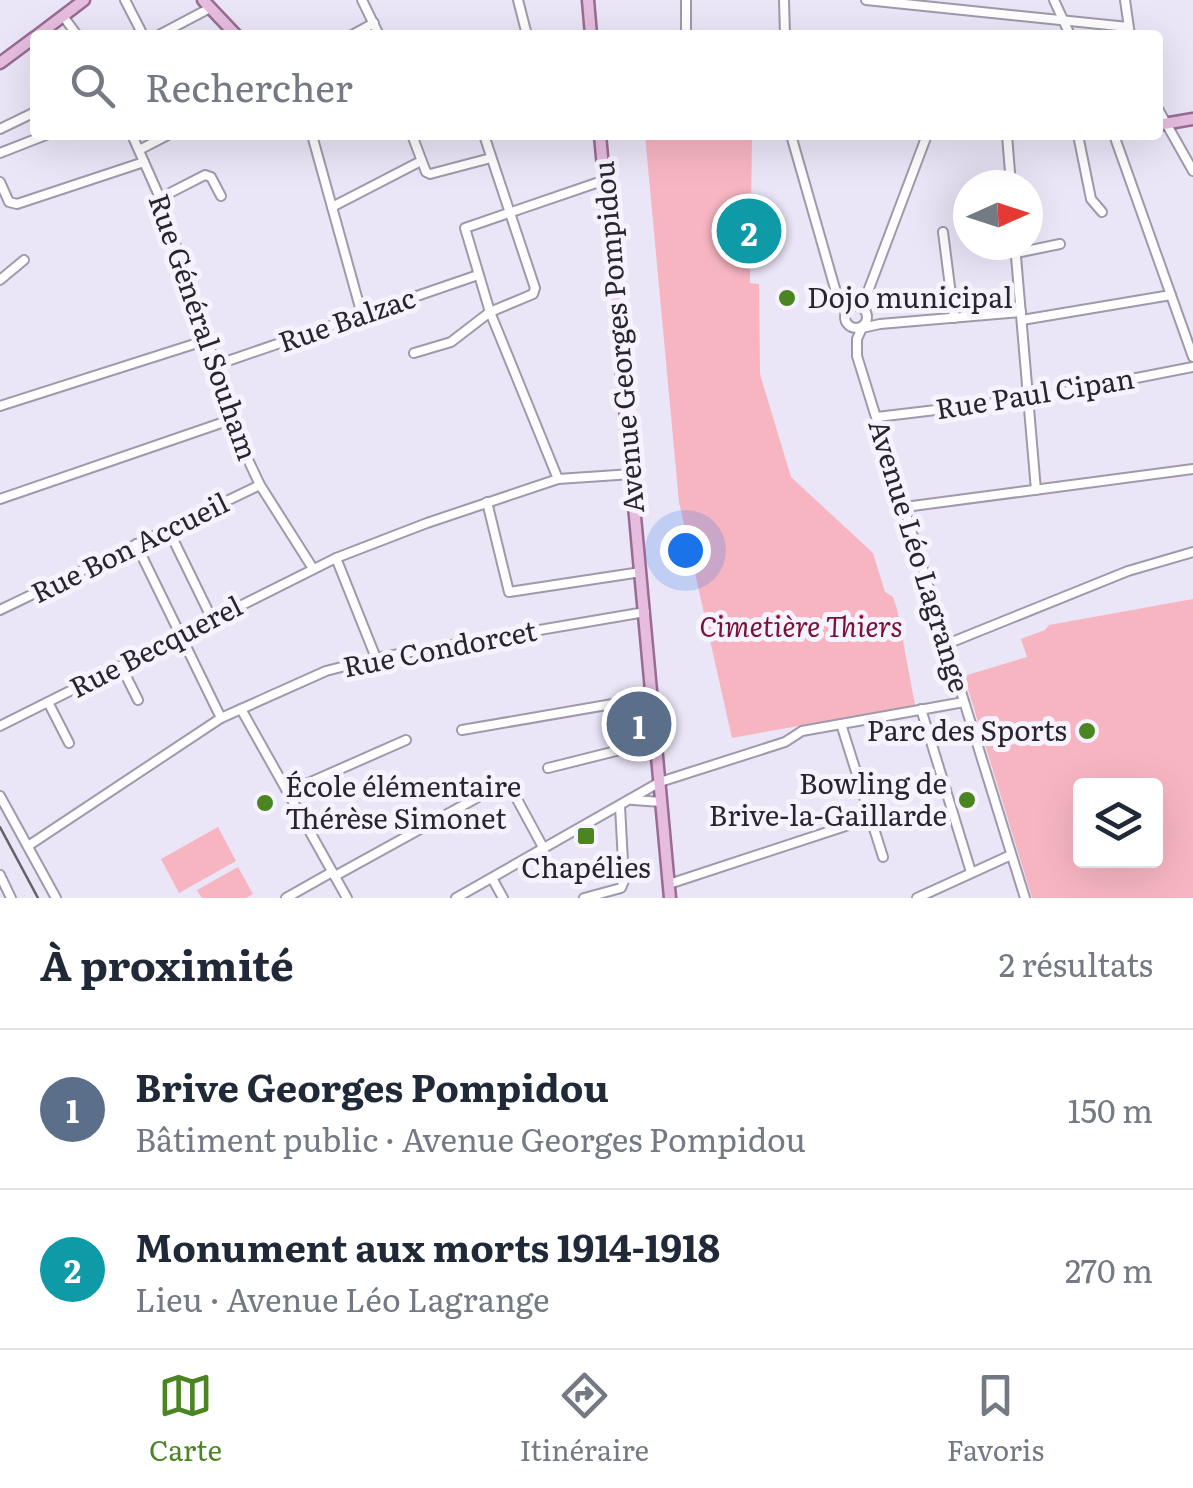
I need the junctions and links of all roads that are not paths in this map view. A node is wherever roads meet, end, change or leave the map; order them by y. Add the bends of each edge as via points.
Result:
1 (84, 0) edge
2 (125, 0) edge
3 (362, 0) edge
4 (518, 0) edge
5 (588, 0) edge
6 (686, 0) edge
7 (784, 0) edge
8 (866, 0) edge
9 (1000, 0) edge
10 (1054, 0) edge
11 (1124, 0) edge
12 (206, 4) edge
13 (1000, 14) junction
14 (63, 16) junction
15 (1063, 20) junction
16 (374, 23) junction
17 (44, 30) edge
18 (73, 30) edge
19 (139, 30) edge
20 (167, 30) edge
21 (231, 30) edge
22 (361, 30) edge
23 (377, 30) edge
24 (526, 30) edge
25 (591, 30) edge
26 (686, 30) edge
27 (785, 30) edge
28 (1068, 30) edge
29 (1123, 30) edge
30 (1129, 30) edge
31 (30, 41) edge
32 (0, 64) edge
33 (30, 114) edge
34 (1193, 119) edge
35 (1163, 124) edge
36 (0, 128) edge
37 (33, 140) edge
38 (134, 140) edge
39 (158, 140) edge
40 (313, 140) edge
41 (414, 140) edge
42 (486, 140) edge
43 (601, 140) edge
44 (792, 140) edge
45 (925, 140) edge
46 (1007, 140) edge
47 (1079, 140) edge
48 (1116, 140) edge
49 (139, 150) junction
50 (0, 153) edge
51 (491, 158) junction
52 (421, 161) junction
53 (144, 162) junction
54 (1010, 170) edge
55 (1193, 171) edge
56 (605, 180) junction
57 (0, 182) edge
58 (221, 196) dead end
59 (160, 198) junction
60 (332, 207) junction
61 (1102, 212) dead end
62 (508, 214) junction
63 (944, 232) dead end
64 (1060, 244) dead end
65 (1043, 246) edge
66 (24, 260) dead end
67 (1017, 260) edge
68 (478, 275) junction
69 (0, 280) edge
70 (1171, 295) junction
71 (851, 307) junction
72 (490, 312) junction
73 (362, 315) junction
74 (1021, 316) junction
75 (954, 318) junction
76 (860, 325) junction
77 (207, 340) junction
78 (414, 353) dead end
79 (1193, 357) edge
80 (216, 365) junction
81 (1193, 368) edge
82 (1029, 399) junction
83 (0, 406) edge
84 (877, 417) junction
85 (233, 419) junction
86 (1193, 469) edge
87 (632, 474) junction
88 (558, 479) junction
89 (260, 485) junction
90 (1036, 490) junction
91 (0, 499) edge
92 (488, 502) junction
93 (904, 507) junction
94 (168, 529) junction
95 (136, 544) junction
96 (1193, 552) edge
97 (336, 558) junction
98 (312, 568) junction
99 (641, 572) junction
100 (0, 610) edge
101 (645, 612) junction
102 (212, 619) junction
103 (180, 635) junction
104 (948, 644) junction
105 (376, 658) junction
106 (121, 666) junction
107 (653, 697) junction
108 (138, 700) dead end
109 (48, 702) junction
110 (964, 702) junction
111 (241, 708) junction
112 (921, 710) junction
113 (221, 718) junction
114 (841, 724) junction
115 (0, 726) edge
116 (462, 730) dead end
117 (406, 740) dead end
118 (656, 742) junction
119 (69, 744) dead end
120 (548, 768) dead end
121 (660, 782) junction
122 (288, 792) junction
123 (0, 796) edge
124 (633, 800) junction
125 (662, 802) junction
126 (620, 806) junction
127 (870, 818) junction
128 (542, 845) junction
129 (28, 846) junction
130 (1012, 855) junction
131 (882, 858) dead end
132 (971, 872) junction
133 (334, 874) junction
134 (0, 876) edge
135 (492, 878) junction
136 (669, 884) junction
137 (11, 898) edge
138 (56, 898) edge
139 (286, 898) edge
140 (347, 898) edge
141 (456, 898) edge
142 (503, 898) edge
143 (584, 898) edge
144 (670, 898) edge
145 (918, 898) edge
146 (1025, 898) edge

1 - 14 main road
2 - 19 street
3 - 16 street
4 - 24 street
5 - 25 main road
6 - 26 street
7 - 27 street
8 - 13 street
9 - 13 street
10 - 15 street
11 - 30 street
12 - 20 street
12 - 21 main road
13 - 15 street
14 - 17 main road
14 - 18 street
15 - 28 street
15 - 29 street
16 - 22 street
16 - 23 street
31 - 32 main road
33 - 36 street
34 - 35 main road
35 - 55 street
37 - 50 street
38 - 49 street, Rue Général Souham
39 - 49 street
40 - 60 street
41 - 52 street
42 - 51 street
43 - 56 main road, Avenue Georges Pompidou
44 - 71 street via 837,288
45 - 71 street via 867,294
46 - 54 street
47 - 61 street via 1091,199
48 - 70 street
49 - 53 street, Rue Général Souham
51 - 52 street via 430,174
51 - 62 street
52 - 60 street
53 - 57 street via 16,204
53 - 59 street, Rue Général Souham
56 - 62 street
56 - 87 main road, Avenue Georges Pompidou
58 - 59 street via 205,175
59 - 77 street, Rue Général Souham
60 - 73 street
62 - 68 street via 465,228
62 - 72 street via 535,288
63 - 75 street
64 - 65 street
66 - 69 street
67 - 74 street
68 - 72 street
68 - 73 street, Rue Balzac
70 - 74 street
70 - 79 street
71 - 76 street
71 - 76 street via 863,310
72 - 78 street via 452,342
72 - 88 street
73 - 80 street, Rue Balzac
74 - 75 street
74 - 82 street
75 - 76 street
76 - 84 street, Avenue Léo Lagrange via 852,345
77 - 80 street, Rue Général Souham
77 - 83 street
80 - 85 street, Rue Général Souham
81 - 82 street, Rue Paul Cipan
82 - 84 street, Rue Paul Cipan
82 - 90 street
84 - 93 street, Avenue Léo Lagrange
85 - 89 street, Rue Général Souham
85 - 91 street
86 - 90 street
87 - 88 street, Rue Becquerel
87 - 99 main road, Avenue Georges Pompidou
88 - 92 street, Rue Becquerel
89 - 94 street, Rue Bon Accueil
89 - 98 street, Rue Général Souham
90 - 93 street
92 - 97 street, Rue Becquerel
92 - 99 street via 509,592
93 - 104 street, Avenue Léo Lagrange
94 - 95 street, Rue Bon Accueil
94 - 102 street
95 - 100 street, Rue Bon Accueil
95 - 103 street
96 - 104 street via 1128,570
97 - 98 street, Rue Becquerel
97 - 105 street
98 - 102 street, Rue Becquerel
99 - 101 main road, Avenue Georges Pompidou
101 - 105 street, Rue Condorcet
101 - 107 main road, Avenue Georges Pompidou
102 - 103 street, Rue Becquerel
103 - 106 street, Rue Becquerel
103 - 113 street
104 - 110 street, Avenue Léo Lagrange
105 - 111 street, Rue Condorcet via 326,670
106 - 108 street
106 - 109 street, Rue Becquerel
107 - 116 street
107 - 118 main road, Avenue Georges Pompidou
109 - 115 street, Rue Becquerel
109 - 119 street
110 - 112 street
110 - 130 street, Avenue Léo Lagrange
111 - 113 street, Rue Condorcet
111 - 122 street
112 - 114 street
112 - 132 street
113 - 129 street, Rue Condorcet
114 - 121 street via 802,731
114 - 127 street
117 - 122 street
118 - 120 street
118 - 121 main road, Avenue Georges Pompidou
121 - 124 street
121 - 125 main road, Avenue Georges Pompidou
122 - 133 street
123 - 129 street
124 - 125 street
124 - 126 street
125 - 136 main road, Avenue Georges Pompidou
126 - 128 street
126 - 143 street via 624,881 621,888
127 - 131 street
127 - 136 street
128 - 133 street via 512,790 500,785
128 - 135 street
129 - 138 street
130 - 132 street
130 - 146 street, Avenue Léo Lagrange
132 - 145 street
133 - 139 street
133 - 140 street
134 - 137 street
135 - 141 street
135 - 142 street
136 - 144 main road, Avenue Georges Pompidou

